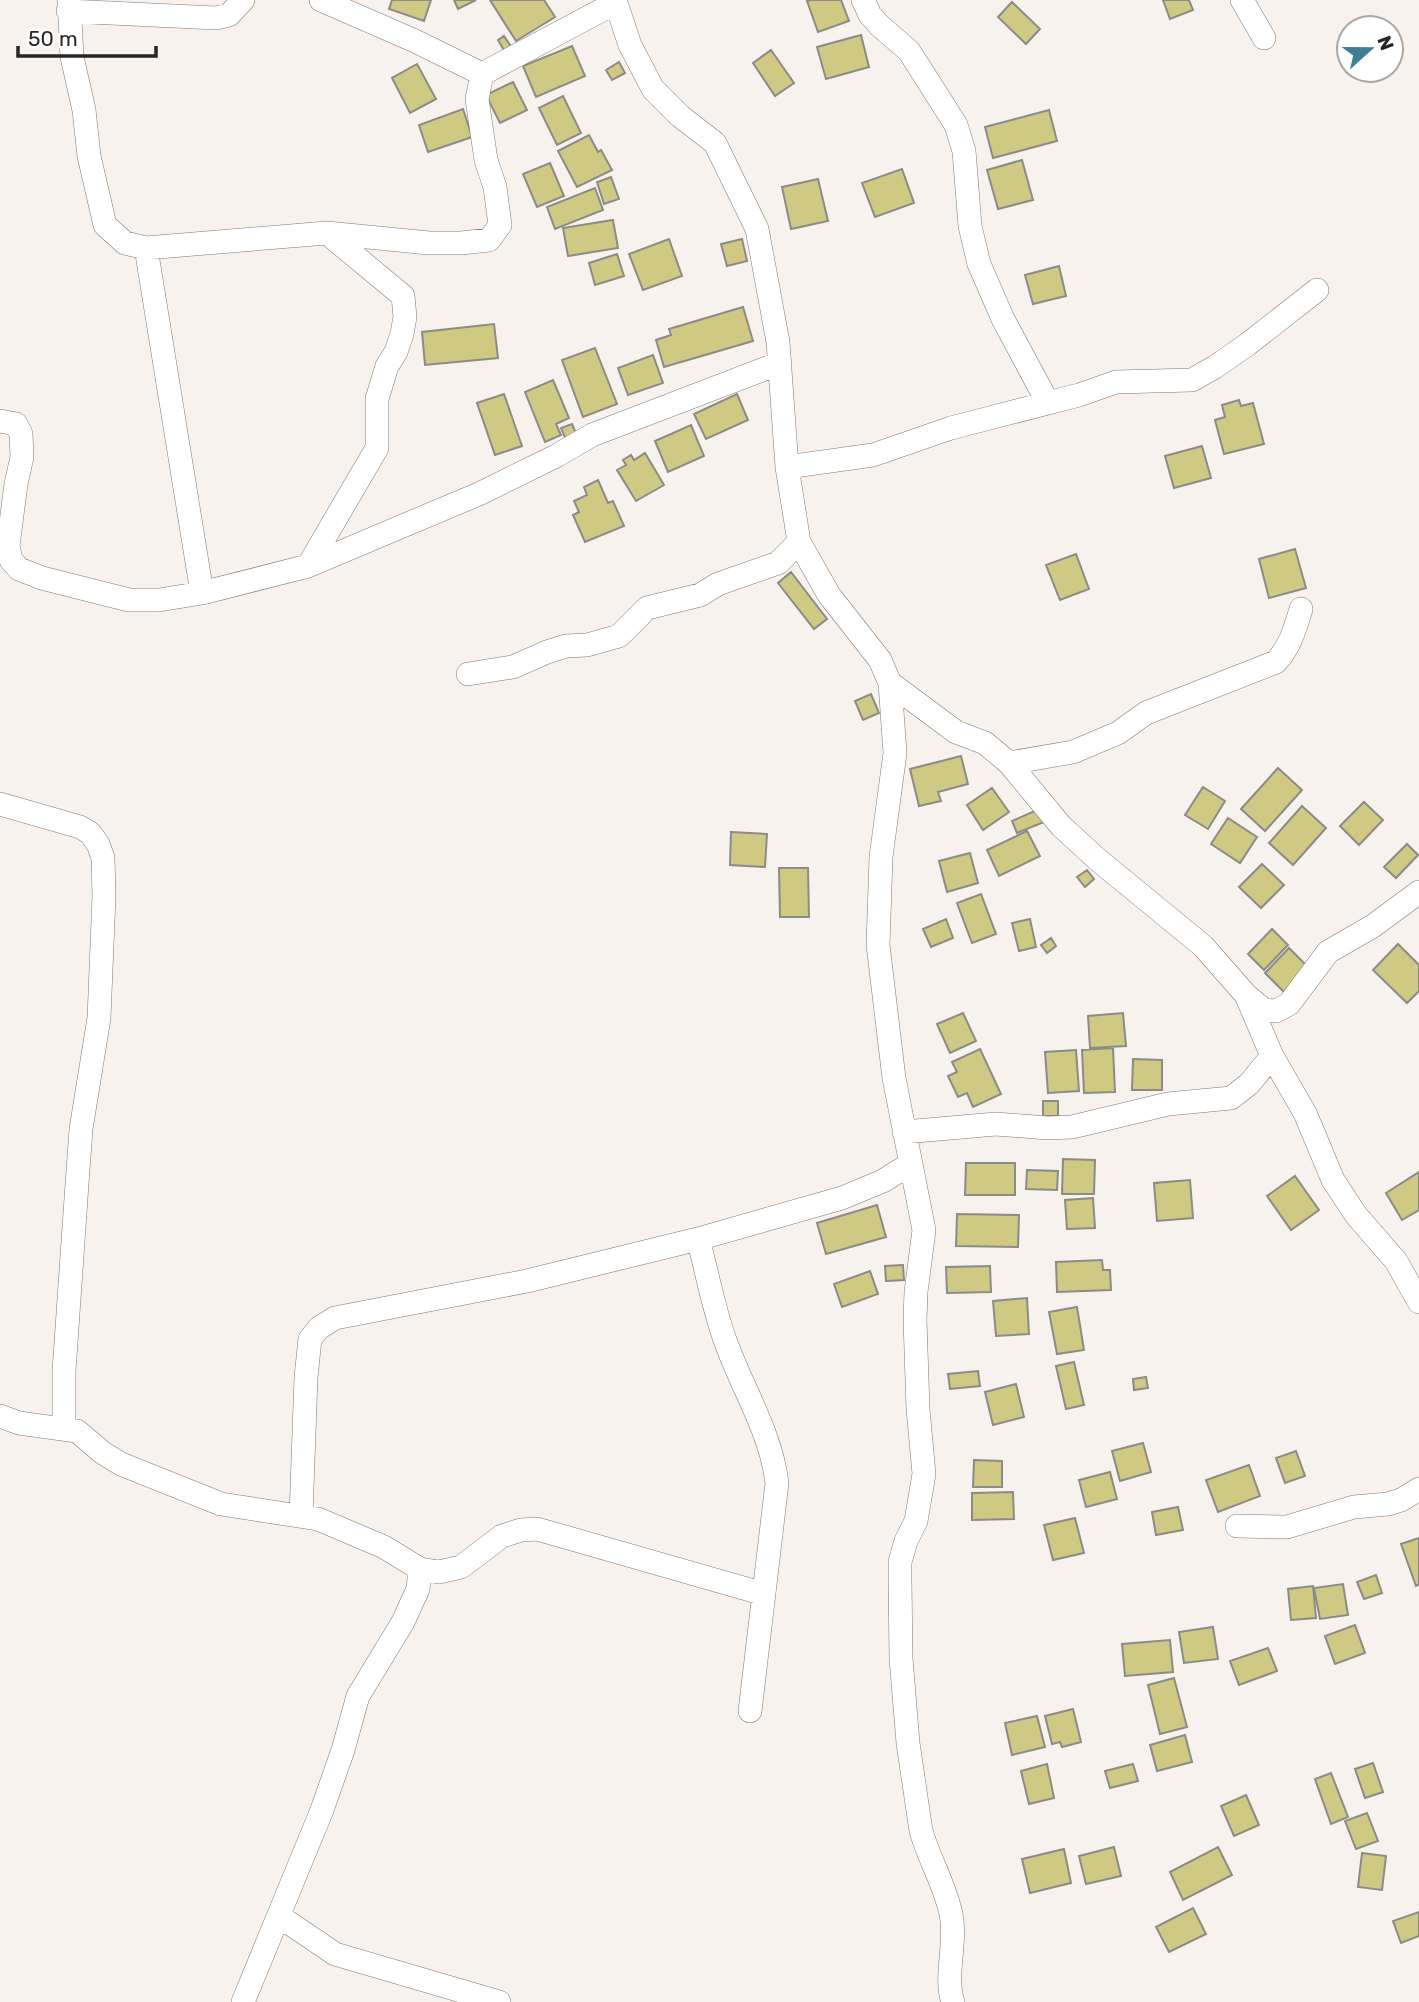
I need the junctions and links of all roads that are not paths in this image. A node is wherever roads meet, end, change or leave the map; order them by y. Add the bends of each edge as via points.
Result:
1 (243, 0) edge
2 (321, 0) edge
3 (863, 0) edge
4 (1242, 0) edge
5 (615, 1) edge
6 (69, 5) edge
7 (1264, 38) dead end
8 (482, 74) junction
9 (327, 233) junction
10 (146, 248) junction
11 (1317, 290) dead end
12 (780, 363) junction
13 (1048, 403) junction
14 (0, 421) edge
15 (787, 467) junction
16 (799, 542) junction
17 (308, 566) junction
18 (202, 593) junction
19 (1301, 609) dead end
20 (468, 674) dead end
21 (890, 683) junction
22 (1009, 763) junction
23 (0, 804) edge
24 (1419, 892) edge
25 (1246, 995) junction
26 (1272, 1056) junction
27 (904, 1132) junction
28 (910, 1164) junction
29 (698, 1239) junction
30 (1419, 1302) edge
31 (0, 1416) edge
32 (64, 1428) junction
33 (1419, 1489) edge
34 (301, 1516) junction
35 (1237, 1526) dead end
36 (419, 1569) junction
37 (764, 1594) junction
38 (750, 1711) dead end
39 (279, 1916) junction
40 (476, 1999) edge
41 (243, 2002) edge
42 (499, 2002) edge
43 (953, 2002) edge

1 - 6 street via 229,15 216,18
2 - 8 street
3 - 13 street via 870,15 909,51 956,125 964,151 970,226 979,264
4 - 7 street
5 - 8 street
5 - 12 street via 630,45 653,89 715,143 757,229
6 - 10 street via 72,57 105,225 125,243
8 - 9 street via 477,99 500,225 489,240 429,243
9 - 10 street
9 - 17 street via 403,296 405,317 377,399 377,448
10 - 18 street
11 - 13 street via 1248,344 1192,380 1116,382
12 - 15 street
12 - 17 street via 592,435 481,493
13 - 15 street via 951,428 873,455
14 - 18 street via 16,424 22,434 8,546 19,569 129,600
15 - 16 street
16 - 20 street via 778,563 699,595 647,608 619,636 556,649 513,667
16 - 21 street via 829,595 880,660
17 - 18 street
19 - 22 street via 1293,636 1276,662 1146,713 1118,733 1073,752
21 - 22 street via 956,732 985,743
21 - 27 street via 895,753 881,857 878,945
22 - 25 street via 1062,826 1203,946
23 - 32 street via 80,827 90,833 103,858 99,1018 77,1184
24 - 25 street via 1328,952 1284,1008 1264,1010
25 - 26 street
26 - 27 street via 1249,1084 1230,1098 1168,1104 1072,1127 996,1124
26 - 30 street via 1305,1113 1333,1180 1395,1261
27 - 28 street
28 - 29 street via 842,1198
28 - 43 street via 924,1230 915,1320 924,1474 916,1521 900,1562 901,1658 921,1830 951,1915 949,1985
29 - 34 street via 527,1282 335,1318 318,1328 310,1339 306,1377
29 - 37 street via 716,1314 774,1461 777,1483
31 - 32 street
32 - 34 street via 77,1431 121,1464 222,1504
33 - 35 street via 1388,1504 1354,1507 1287,1527
34 - 36 street via 384,1547
36 - 37 street via 439,1572 461,1567 502,1536 537,1529
36 - 39 street via 418,1589 404,1622 358,1696 322,1810
37 - 38 street
39 - 40 street via 335,1954
39 - 41 street
40 - 42 street

